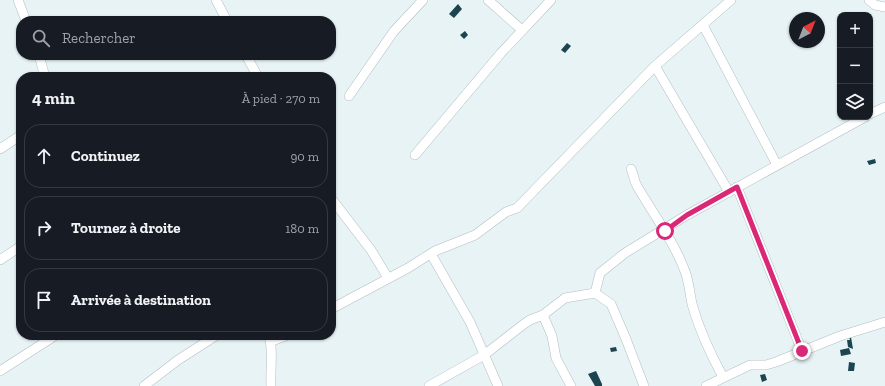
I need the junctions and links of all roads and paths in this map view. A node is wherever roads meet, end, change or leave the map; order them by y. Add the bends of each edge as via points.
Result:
1 (18, 0) edge
2 (216, 0) edge
3 (423, 0) edge
4 (488, 0) edge
5 (551, 0) edge
6 (731, 0) edge
7 (869, 0) edge
8 (885, 7) edge
9 (24, 16) edge
10 (224, 16) edge
11 (703, 25) junction
12 (522, 30) junction
13 (40, 60) edge
14 (249, 60) edge
15 (655, 66) junction
16 (44, 72) edge
17 (255, 72) edge
18 (349, 96) dead end
19 (885, 106) edge
20 (873, 112) edge
21 (860, 120) edge
22 (16, 138) edge
23 (0, 149) edge
24 (415, 155) dead end
25 (777, 165) junction
26 (631, 169) dead end
27 (737, 187) junction
28 (729, 192) junction
29 (336, 204) edge
30 (665, 231) junction
31 (16, 249) edge
32 (432, 254) junction
33 (0, 260) edge
34 (388, 278) junction
35 (595, 293) junction
36 (336, 306) edge
37 (543, 315) junction
38 (885, 322) edge
39 (48, 340) edge
40 (210, 340) edge
41 (270, 340) edge
42 (802, 351) junction
43 (484, 355) junction
44 (0, 371) edge
45 (723, 377) junction
46 (711, 385) edge
47 (144, 386) edge
48 (271, 386) edge
49 (429, 386) edge
50 (498, 386) edge
51 (571, 386) edge
52 (644, 386) edge

1 - 9 street
2 - 10 street
3 - 18 street via 394,31
4 - 12 street
5 - 12 street
6 - 11 street
7 - 8 street
11 - 15 street
11 - 25 street
12 - 24 street
13 - 16 street
14 - 17 street
15 - 28 street
15 - 32 street via 518,208 506,212 475,235
19 - 20 street
21 - 25 street
22 - 23 street
25 - 27 street
26 - 30 street via 635,184
27 - 28 street
27 - 42 street
28 - 30 street via 687,215
29 - 34 street via 371,250
30 - 35 street via 625,253 600,273
30 - 45 street via 686,275 698,322
31 - 33 street
32 - 34 street
32 - 43 street via 470,322
34 - 36 street
35 - 37 street via 565,298
35 - 52 street via 610,304
37 - 43 street via 530,320
37 - 51 street via 552,336 556,358
38 - 42 street
39 - 44 street
40 - 47 street
41 - 48 street
42 - 45 street via 766,365 750,365
43 - 49 street
43 - 50 street
45 - 46 street

